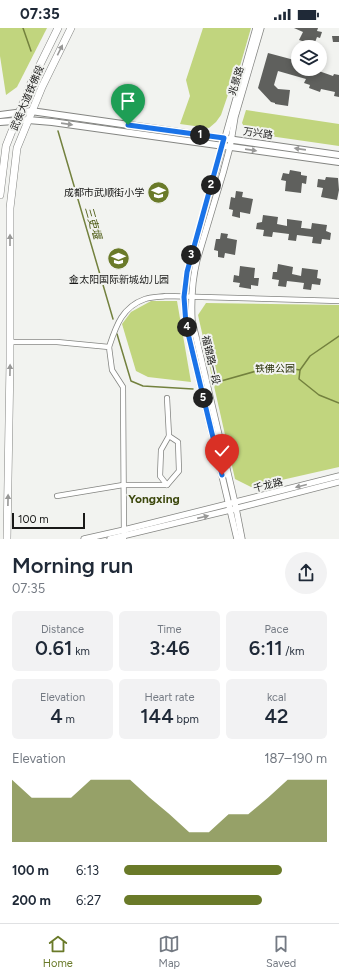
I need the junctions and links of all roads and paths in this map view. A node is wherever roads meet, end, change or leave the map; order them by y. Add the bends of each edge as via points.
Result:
1 (58, 28) edge
2 (71, 28) edge
3 (256, 28) edge
4 (261, 28) edge
5 (31, 111) junction
6 (19, 113) junction
7 (0, 115) edge
8 (28, 120) junction
9 (16, 121) junction
10 (0, 122) edge
11 (227, 139) junction
12 (222, 146) junction
13 (230, 147) junction
14 (339, 155) edge
15 (339, 162) edge
16 (0, 195) edge
17 (184, 297) junction
18 (191, 298) junction
19 (339, 300) edge
20 (10, 342) junction
21 (109, 347) junction
22 (167, 398) dead end
23 (169, 436) junction
24 (339, 476) edge
25 (339, 482) edge
26 (123, 485) junction
27 (168, 485) junction
28 (57, 496) dead end
29 (232, 506) junction
30 (124, 535) edge
31 (7, 539) edge
32 (84, 539) edge
33 (110, 539) edge
34 (237, 539) edge
35 (242, 539) edge

1 - 6 main road, 武侯大道铁佛段
5 -> 2 main road, 武侯大道铁佛段
3 - 11 street, 兆景路
4 - 11 street, 兆景路
5 - 6 main road, 万兴路
5 - 8 main road, 武侯大道铁佛段
5 - 11 main road, 万兴路
6 - 7 main road, 万兴路
6 - 9 main road, 武侯大道铁佛段
8 - 9 main road
8 -> 12 main road
20 -> 8 main road, 武侯大道铁佛段 via 10,208 17,148
9 - 10 main road
9 - 16 main road, 武侯大道铁佛段 via 6,146
11 - 12 street, 福锦路一段
11 - 13 street, 福锦路一段
14 -> 11 main road, 万兴路
12 - 13 main road
12 - 17 street, 福锦路一段 via 187,272
13 -> 15 main road
13 - 18 street, 福锦路一段 via 193,274
17 - 18 street
17 - 21 street via 145,299 125,311
17 - 29 street, 福锦路一段 via 186,325
18 - 19 street
18 - 29 street, 福锦路一段 via 192,320
20 - 21 street via 57,342
31 -> 20 main road, 武侯大道铁佛段
21 - 26 street via 112,370 123,387
22 - 23 street
23 - 27 street via 161,450 160,476
23 - 27 street via 178,442 179,471
24 -> 29 street, 千龙路
25 - 29 street, 千龙路
26 - 27 street
26 - 28 street
26 - 30 street
29 - 30 street, 千龙路
29 - 34 street, 福锦路一段
29 - 35 street, 福锦路一段
30 - 32 street, 千龙路
30 - 33 street, 千龙路

